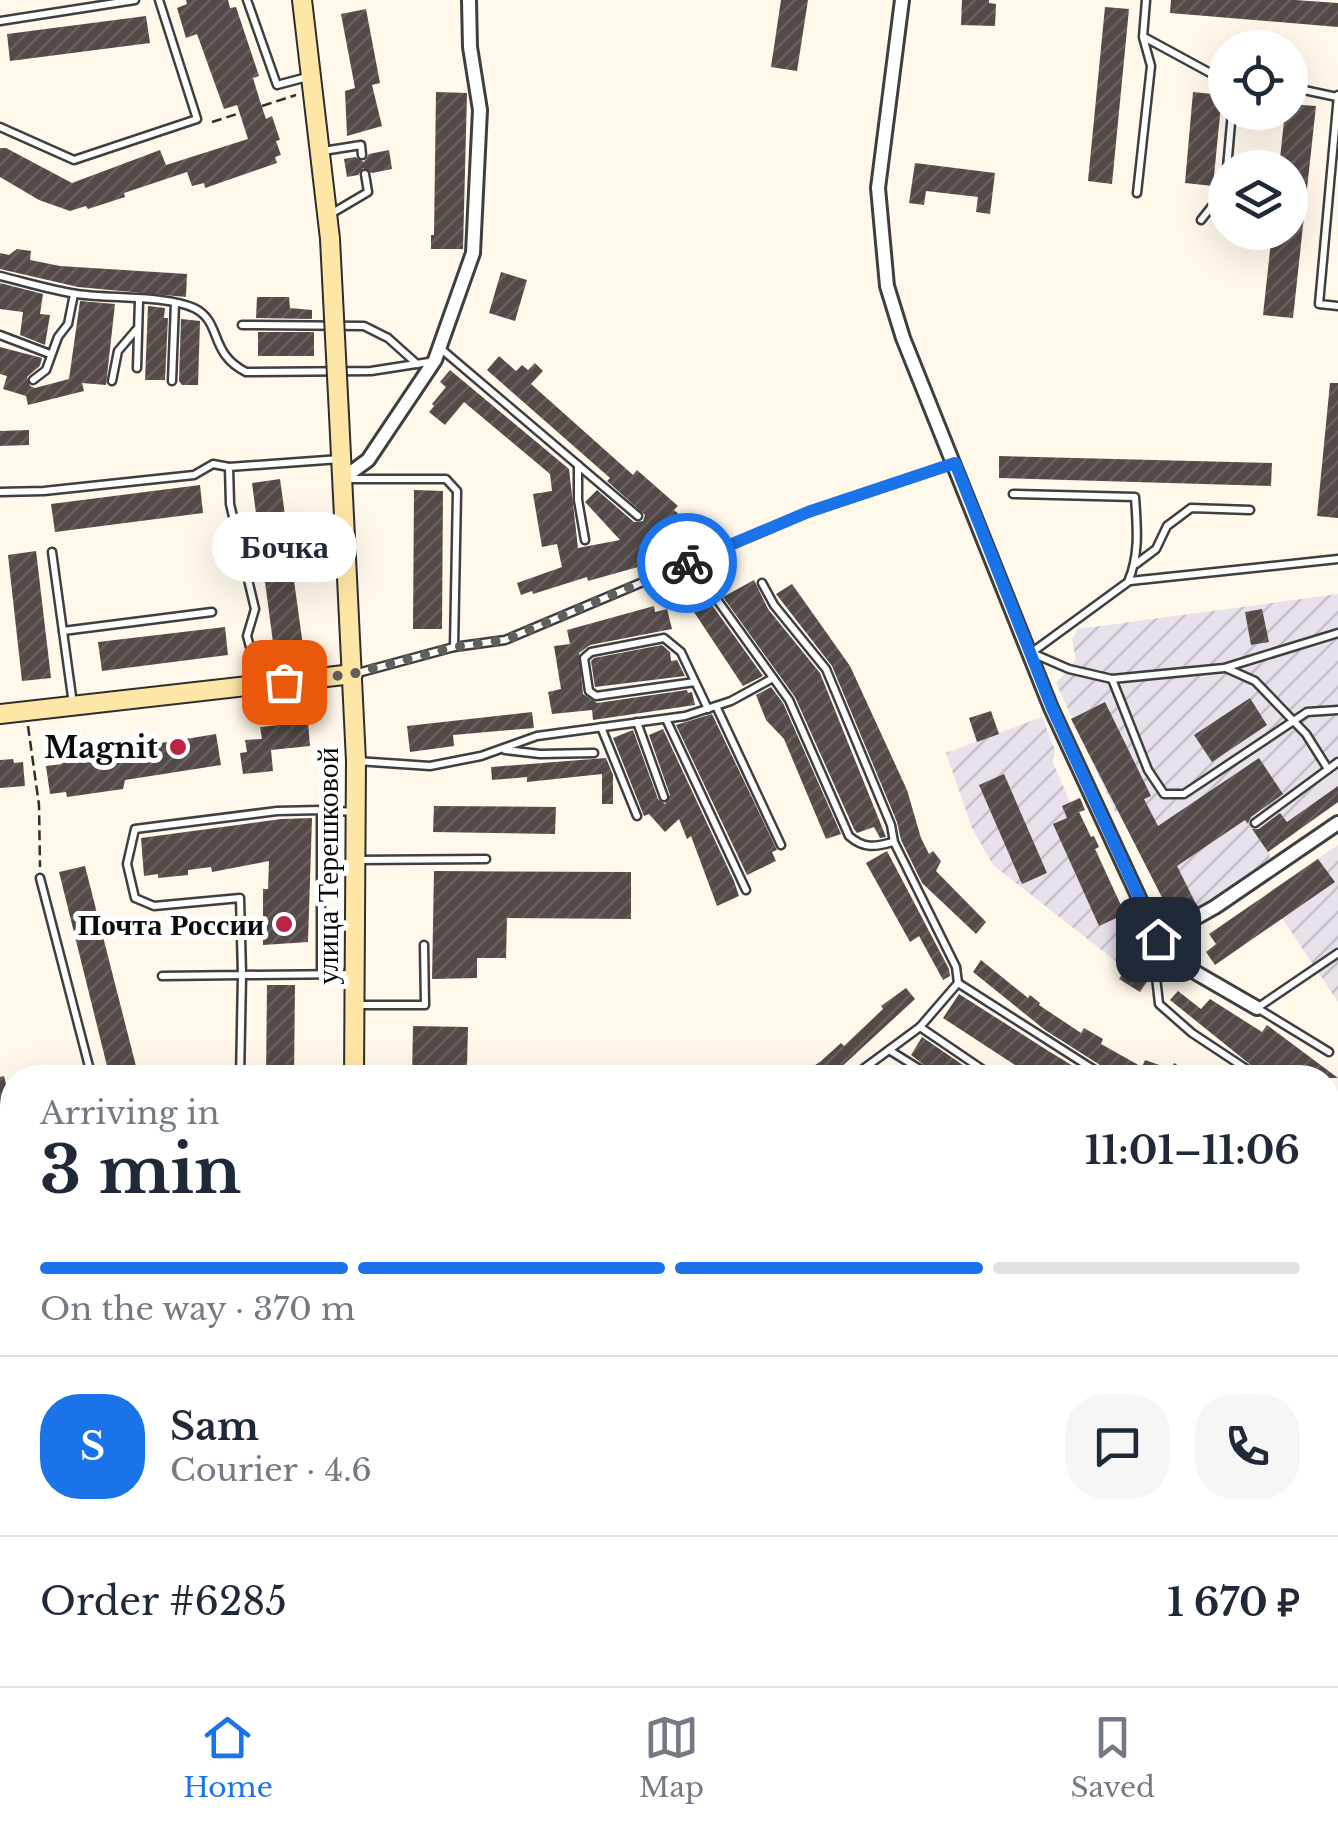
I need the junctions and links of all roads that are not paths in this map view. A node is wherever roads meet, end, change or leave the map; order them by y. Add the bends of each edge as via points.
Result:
1 (135, 0) edge
2 (159, 0) edge
3 (247, 0) edge
4 (302, 0) edge
5 (469, 0) edge
6 (902, 0) edge
7 (1146, 0) edge
8 (0, 20) edge
9 (1143, 37) junction
10 (1208, 71) edge
11 (312, 76) junction
12 (1308, 90) edge
13 (1337, 96) edge
14 (0, 127) edge
15 (320, 151) junction
16 (362, 155) dead end
17 (366, 174) dead end
18 (1137, 194) dead end
19 (1208, 212) edge
20 (328, 216) junction
21 (1202, 220) dead end
22 (0, 276) edge
23 (74, 294) junction
24 (139, 300) junction
25 (175, 303) junction
26 (1338, 306) edge
27 (242, 325) dead end
28 (138, 327) junction
29 (0, 334) edge
30 (50, 354) junction
31 (438, 354) junction
32 (418, 365) junction
33 (137, 368) dead end
34 (33, 380) dead end
35 (112, 381) dead end
36 (172, 381) dead end
37 (341, 458) junction
38 (955, 463) junction
39 (578, 464) junction
40 (230, 466) junction
41 (342, 480) junction
42 (0, 492) edge
43 (1013, 494) dead end
44 (1250, 510) dead end
45 (638, 516) dead end
46 (586, 540) dead end
47 (52, 552) dead end
48 (1338, 560) edge
49 (1136, 565) junction
50 (1128, 582) junction
51 (762, 583) dead end
52 (718, 600) dead end
53 (212, 612) dead end
54 (63, 631) junction
55 (1338, 633) edge
56 (454, 647) junction
57 (1031, 652) junction
58 (1224, 668) junction
59 (352, 674) junction
60 (773, 678) junction
61 (1112, 679) junction
62 (695, 682) junction
63 (260, 684) junction
64 (73, 706) junction
65 (712, 707) junction
66 (1338, 710) edge
67 (0, 714) edge
68 (666, 719) junction
69 (1293, 720) junction
70 (637, 722) junction
71 (601, 728) junction
72 (499, 750) junction
73 (594, 753) dead end
74 (356, 761) junction
75 (1338, 762) edge
76 (1328, 768) junction
77 (664, 797) dead end
78 (321, 810) junction
79 (355, 812) junction
80 (637, 816) dead end
81 (1338, 823) edge
82 (1255, 824) dead end
83 (894, 842) junction
84 (782, 845) dead end
85 (486, 859) dead end
86 (355, 860) junction
87 (40, 878) road end
88 (746, 890) dead end
89 (1160, 942) junction
90 (424, 945) dead end
91 (1338, 953) edge
92 (321, 972) junction
93 (355, 974) junction
94 (242, 975) junction
95 (162, 976) dead end
96 (958, 983) junction
97 (355, 1005) junction
98 (1257, 1008) junction
99 (920, 1027) junction
100 (889, 1050) junction
101 (1329, 1052) dead end
102 (89, 1065) edge
103 (240, 1065) edge
104 (354, 1065) edge
105 (868, 1065) edge
106 (913, 1065) edge
107 (976, 1065) edge
108 (1087, 1065) edge
109 (1240, 1065) edge

1 - 8 lane
2 - 14 lane via 197,119 74,160
3 - 11 lane via 277,84
4 - 11 main road, улица Терешковой
5 - 31 street via 480,110 473,253
6 - 38 street via 878,188 887,286
7 - 9 lane
9 - 10 lane
9 - 18 lane via 1151,66
11 - 15 main road, улица Терешковой
12 - 13 lane
13 - 26 lane via 1319,304
15 - 16 lane via 361,145
15 - 20 main road, улица Терешковой
17 - 20 lane via 368,192
19 - 21 lane
20 - 37 main road, улица Терешковой, bridge
22 - 23 lane
23 - 24 lane
23 - 30 lane via 68,324
24 - 25 lane
24 - 28 lane
25 - 32 lane via 202,313 222,355 246,372
25 - 36 lane
27 - 32 lane via 364,326
28 - 33 lane
28 - 35 lane via 118,351
29 - 30 lane
30 - 34 lane via 46,370
31 - 32 lane
31 - 39 lane
31 - 41 street via 368,460
37 - 40 lane
37 - 41 main road, улица Терешковой
38 - 56 lane via 808,512 505,640
38 - 57 street
39 - 45 lane
39 - 46 lane
40 - 42 lane
40 - 63 lane via 230,504 255,609 247,636
41 - 56 lane via 446,478 458,491
41 - 59 main road, улица Терешковой
43 - 49 lane via 1135,497
44 - 49 lane via 1190,508
47 - 54 lane
48 - 50 lane
49 - 50 lane
50 - 57 lane
51 - 83 lane via 826,669
52 - 60 lane
53 - 54 lane
54 - 64 lane
55 - 58 lane
56 - 59 lane
57 - 61 lane
57 - 89 street
58 - 61 lane
58 - 69 lane via 1255,681
59 - 63 main road
59 - 74 main road, улица Терешковой
60 - 65 lane
60 - 83 lane via 850,836 872,848
61 - 69 lane via 1164,794 1184,794
62 - 62 lane via 681,652 664,638 584,658 589,691 596,696
62 - 65 lane
63 - 64 main road
64 - 67 main road
65 - 68 lane
65 - 84 lane
66 - 69 lane
68 - 70 lane
68 - 88 lane
69 - 76 lane
70 - 71 lane
70 - 77 lane
71 - 72 lane via 537,736
71 - 80 lane
72 - 73 lane
72 - 74 lane via 430,766
74 - 79 main road, улица Терешковой
75 - 76 lane
76 - 82 lane
78 - 79 lane
78 - 92 lane
78 - 94 lane via 135,830 128,864 135,898 154,906 240,898
79 - 86 main road, улица Терешковой
81 - 89 street
83 - 96 lane
85 - 86 lane
86 - 93 main road, улица Терешковой
87 - 102 lane
89 - 98 street via 1186,967
89 - 109 lane via 1159,1004
90 - 97 lane via 425,1005
91 - 98 lane
92 - 93 lane
92 - 94 lane
93 - 97 main road, улица Терешковой
94 - 95 lane
94 - 103 lane
96 - 99 lane
96 - 108 lane
97 - 104 main road, улица Терешковой
98 - 101 lane
99 - 100 lane
99 - 107 lane
100 - 105 lane
100 - 106 lane

